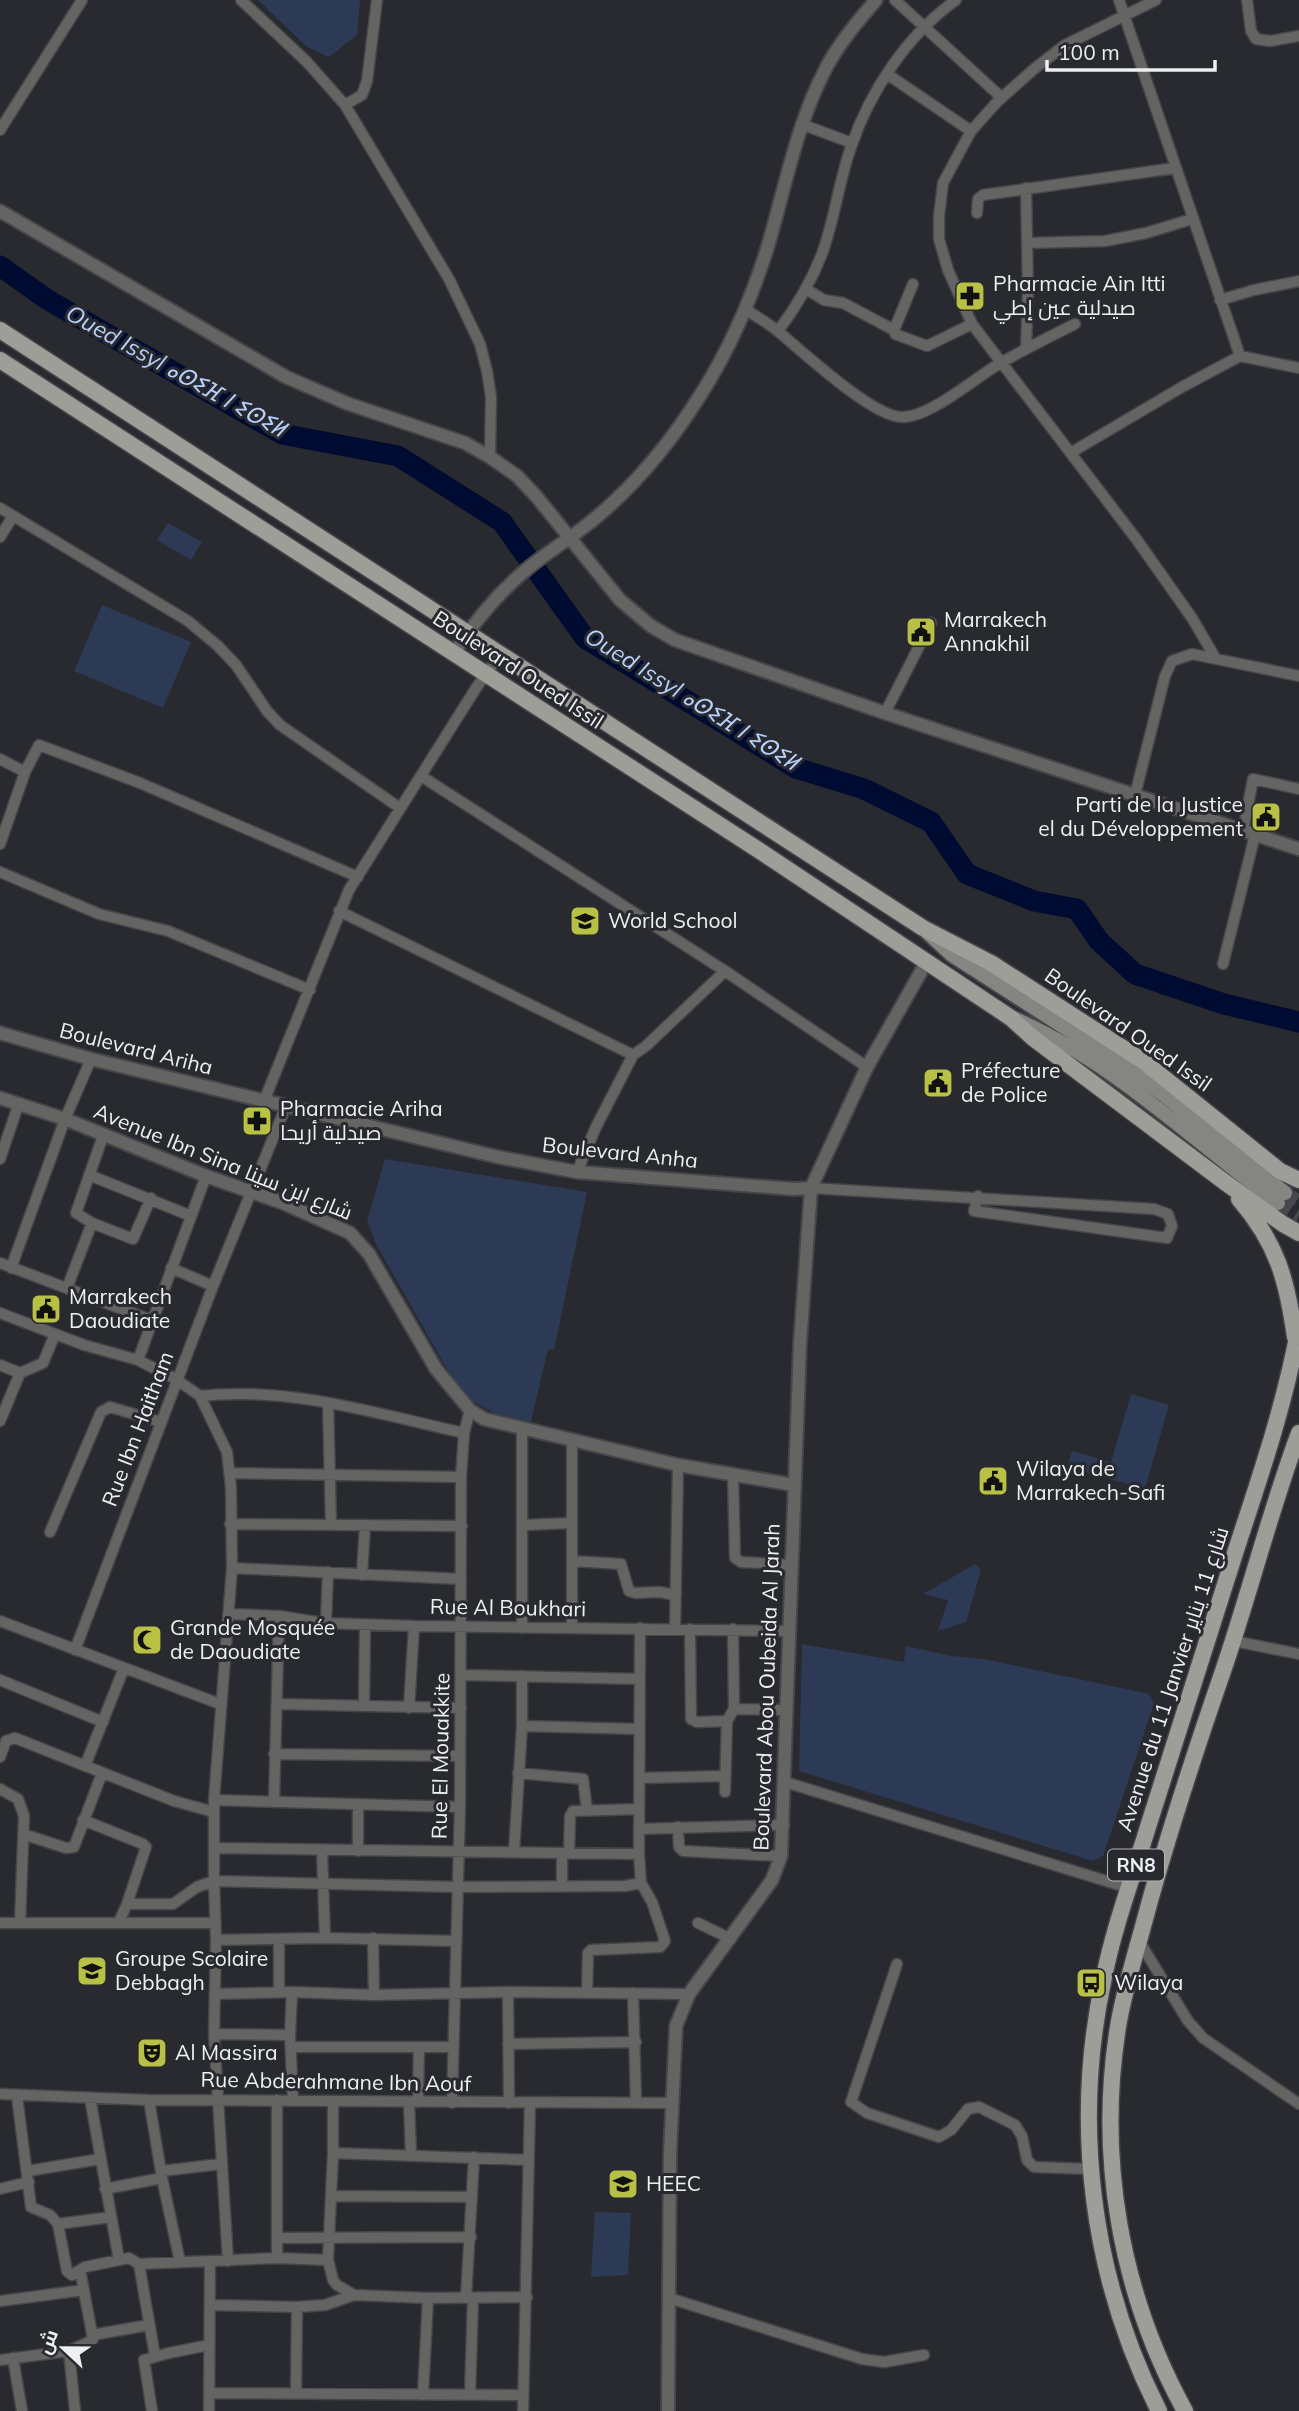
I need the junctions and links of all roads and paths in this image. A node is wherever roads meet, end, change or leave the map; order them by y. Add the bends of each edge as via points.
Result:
1 (82, 0) edge
2 (242, 0) edge
3 (377, 0) edge
4 (876, 0) edge
5 (895, 0) edge
6 (956, 0) edge
7 (1119, 0) edge
8 (1156, 0) edge
9 (1247, 0) edge
10 (1125, 16) junction
11 (925, 27) junction
12 (1299, 36) edge
13 (887, 74) junction
14 (1001, 97) junction
15 (345, 105) junction
16 (802, 124) junction
17 (0, 130) edge
18 (971, 131) junction
19 (852, 143) junction
20 (1175, 168) junction
21 (1026, 188) junction
22 (0, 211) edge
23 (977, 213) dead end
24 (1192, 219) junction
25 (1028, 243) junction
26 (1299, 281) edge
27 (913, 284) dead end
28 (806, 289) junction
29 (1220, 300) junction
30 (745, 309) junction
31 (972, 324) junction
32 (1075, 324) dead end
33 (0, 330) edge
34 (894, 330) junction
35 (778, 331) junction
36 (1026, 349) junction
37 (1240, 356) junction
38 (0, 360) edge
39 (1002, 362) junction
40 (1299, 368) edge
41 (1072, 452) junction
42 (490, 457) junction
43 (0, 508) edge
44 (13, 516) junction
45 (0, 537) edge
46 (569, 540) junction
47 (931, 623) dead end
48 (467, 633) junction
49 (454, 653) junction
50 (501, 653) junction
51 (1216, 659) junction
52 (487, 673) junction
53 (1299, 676) edge
54 (885, 713) junction
55 (0, 760) edge
56 (25, 772) junction
57 (421, 776) junction
58 (1299, 789) edge
59 (1135, 795) junction
60 (400, 808) junction
61 (1249, 833) junction
62 (0, 844) edge
63 (1299, 849) edge
64 (0, 872) edge
65 (358, 877) junction
66 (339, 911) junction
67 (923, 928) junction
68 (927, 961) junction
69 (1223, 964) dead end
70 (725, 971) junction
71 (310, 990) junction
72 (1011, 1018) junction
73 (0, 1033) edge
74 (633, 1055) junction
75 (91, 1059) junction
76 (867, 1067) junction
77 (0, 1098) edge
78 (264, 1101) junction
79 (19, 1103) junction
80 (286, 1106) junction
81 (65, 1119) junction
82 (103, 1136) junction
83 (1265, 1158) junction
84 (0, 1159) edge
85 (1299, 1168) edge
86 (577, 1172) junction
87 (89, 1175) junction
88 (206, 1176) junction
89 (1299, 1180) tunnel mouth
90 (1226, 1184) junction
91 (811, 1188) junction
92 (252, 1192) junction
93 (978, 1196) junction
94 (151, 1198) junction
95 (191, 1216) junction
96 (92, 1223) junction
97 (1299, 1233) edge
98 (0, 1263) edge
99 (11, 1268) junction
100 (171, 1268) junction
101 (213, 1286) junction
102 (67, 1288) junction
103 (0, 1313) edge
104 (151, 1320) junction
105 (1299, 1327) edge
106 (55, 1334) junction
107 (1296, 1345) junction
108 (138, 1360) junction
109 (0, 1365) edge
110 (20, 1373) junction
111 (177, 1380) junction
112 (200, 1396) junction
113 (328, 1403) junction
114 (470, 1410) junction
115 (0, 1421) edge
116 (160, 1422) junction
117 (522, 1430) junction
118 (464, 1433) junction
119 (1299, 1433) edge
120 (572, 1442) junction
121 (678, 1465) junction
122 (230, 1474) junction
123 (733, 1475) junction
124 (330, 1476) junction
125 (461, 1477) junction
126 (794, 1485) junction
127 (571, 1523) junction
128 (230, 1524) junction
129 (331, 1524) junction
130 (365, 1525) junction
131 (522, 1525) junction
132 (462, 1526) junction
133 (50, 1532) dead end
134 (572, 1561) junction
135 (792, 1565) junction
136 (232, 1568) junction
137 (328, 1572) junction
138 (362, 1575) junction
139 (461, 1579) junction
140 (676, 1595) junction
141 (228, 1614) junction
142 (279, 1616) junction
143 (0, 1622) edge
144 (326, 1622) junction
145 (365, 1625) junction
146 (414, 1626) junction
147 (461, 1626) junction
148 (522, 1628) junction
149 (572, 1628) junction
150 (640, 1628) junction
151 (676, 1629) junction
152 (690, 1629) junction
153 (733, 1629) junction
154 (789, 1631) junction
155 (1234, 1640) junction
156 (75, 1650) junction
157 (1299, 1654) edge
158 (124, 1668) junction
159 (461, 1675) junction
160 (522, 1676) junction
161 (0, 1679) edge
162 (639, 1679) junction
163 (220, 1704) junction
164 (277, 1704) junction
165 (364, 1706) junction
166 (409, 1708) junction
167 (461, 1708) junction
168 (734, 1709) junction
169 (785, 1710) junction
170 (727, 1721) junction
171 (103, 1722) junction
172 (522, 1726) junction
173 (639, 1729) junction
174 (274, 1754) junction
175 (460, 1756) junction
176 (0, 1757) edge
177 (85, 1766) junction
178 (102, 1773) junction
179 (518, 1773) junction
180 (725, 1776) junction
181 (640, 1778) junction
182 (785, 1782) junction
183 (0, 1789) edge
184 (725, 1791) dead end
185 (214, 1800) junction
186 (274, 1801) junction
187 (358, 1804) junction
188 (460, 1807) junction
189 (639, 1809) junction
190 (587, 1810) junction
191 (214, 1812) junction
192 (83, 1820) junction
193 (784, 1825) junction
194 (678, 1827) junction
195 (639, 1829) junction
196 (23, 1834) junction
197 (214, 1849) junction
198 (323, 1850) junction
199 (358, 1851) junction
200 (459, 1852) junction
201 (513, 1852) junction
202 (565, 1853) junction
203 (639, 1854) junction
204 (781, 1856) junction
205 (214, 1881) junction
206 (641, 1883) junction
207 (322, 1884) junction
208 (562, 1886) junction
209 (457, 1887) junction
210 (1129, 1888) junction
211 (127, 1904) junction
212 (119, 1922) junction
213 (0, 1923) edge
214 (20, 1923) junction
215 (215, 1923) junction
216 (698, 1923) dead end
217 (325, 1938) junction
218 (373, 1938) junction
219 (279, 1939) junction
220 (731, 1939) junction
221 (216, 1940) junction
222 (455, 1941) junction
223 (1139, 1941) junction
224 (897, 1964) dead end
225 (279, 1992) junction
226 (292, 1992) junction
227 (508, 1992) junction
228 (587, 1993) junction
229 (633, 1993) junction
230 (215, 1994) junction
231 (454, 1994) junction
232 (689, 1994) junction
233 (374, 1995) junction
234 (214, 2034) junction
235 (290, 2035) junction
236 (636, 2042) junction
237 (509, 2044) junction
238 (291, 2047) junction
239 (419, 2047) junction
240 (453, 2047) junction
241 (0, 2094) edge
242 (17, 2096) junction
243 (90, 2098) junction
244 (149, 2099) junction
245 (276, 2099) junction
246 (216, 2100) junction
247 (293, 2100) junction
248 (333, 2101) junction
249 (636, 2102) junction
250 (414, 2103) junction
251 (452, 2103) junction
252 (509, 2103) junction
253 (530, 2103) junction
254 (671, 2103) junction
255 (1299, 2104) edge
256 (334, 2153) junction
257 (411, 2154) junction
258 (474, 2157) junction
259 (100, 2159) junction
260 (528, 2160) junction
261 (220, 2164) junction
262 (1091, 2169) junction
263 (28, 2171) junction
264 (161, 2175) junction
265 (29, 2182) junction
266 (0, 2189) edge
267 (106, 2189) junction
268 (331, 2196) junction
269 (472, 2197) junction
270 (111, 2217) junction
271 (58, 2224) junction
272 (471, 2237) junction
273 (277, 2238) junction
274 (330, 2238) junction
275 (277, 2258) junction
276 (119, 2260) junction
277 (328, 2260) junction
278 (228, 2261) junction
279 (180, 2262) junction
280 (210, 2262) junction
281 (139, 2264) junction
282 (80, 2270) junction
283 (84, 2290) junction
284 (354, 2295) junction
285 (527, 2297) junction
286 (428, 2298) junction
287 (470, 2298) junction
288 (669, 2298) junction
289 (0, 2301) edge
290 (210, 2305) junction
291 (298, 2307) junction
292 (149, 2325) junction
293 (92, 2335) junction
294 (209, 2346) junction
295 (69, 2351) junction
296 (924, 2355) dead end
297 (155, 2356) junction
298 (13, 2358) junction
299 (0, 2360) edge
300 (209, 2393) junction
301 (296, 2393) junction
302 (423, 2395) junction
303 (470, 2395) junction
304 (523, 2395) junction
305 (22, 2411) edge
306 (75, 2411) edge
307 (152, 2411) edge
308 (209, 2411) edge
309 (523, 2411) edge
310 (668, 2411) edge
311 (1159, 2411) edge
312 (1185, 2411) edge

1 - 17 street
2 - 15 street
3 - 15 street via 367,81 362,95
4 - 16 street via 827,65
5 - 11 street
6 - 11 street
7 - 10 street
8 - 10 street
9 - 12 street via 1256,39
10 - 14 street via 1065,46
10 - 20 street
11 - 13 street
11 - 14 street
13 - 18 street
13 - 19 street
14 - 18 street
15 - 42 street via 449,279 480,344 491,397
16 - 19 street
16 - 30 street
18 - 31 street via 943,183 939,239
19 - 28 street via 823,251
20 - 21 street
20 - 24 street
21 - 23 street via 983,195
21 - 25 street
22 - 42 street via 286,377 465,443
24 - 25 street via 1105,242
24 - 29 street
25 - 36 street
26 - 29 street
27 - 34 street
28 - 34 street
28 - 35 street
29 - 37 street
30 - 35 street
30 - 46 street via 677,431 625,492
31 - 34 street via 927,346
31 - 39 street
32 - 36 street
33 - 48 main road, Boulevard Oued Issil
35 - 39 street via 831,377 901,418 936,405
36 - 39 street
37 - 40 street
37 - 41 street
38 - 49 main road, Boulevard Oued Issil
39 - 41 street
41 - 51 street via 1192,618
42 - 46 street via 517,476
43 - 44 street
44 - 45 street
44 - 60 street via 188,621 236,665 280,725
46 - 48 street via 525,571
46 - 54 street via 635,614 675,640
47 - 54 street
48 - 49 street
48 - 50 main road, Boulevard Oued Issil
49 - 52 main road, Boulevard Oued Issil
50 - 52 street
50 - 67 main road, Boulevard Oued Issil
51 - 53 street
51 - 59 street via 1192,654 1172,661
52 - 57 street
52 - 68 main road, Boulevard Oued Issil
54 - 59 street
55 - 56 street
56 - 62 street
56 - 65 street via 38,745 140,783
57 - 60 street
57 - 70 street
58 - 61 street via 1253,779
59 - 61 street
60 - 65 street
61 - 63 street
61 - 69 street
64 - 71 street via 99,914 168,932
65 - 66 street
66 - 71 street
66 - 74 street
67 - 72 main road, Boulevard Oued Issil via 951,955 1154,1088 1281,1198 1077,1052
67 - 83 main road, Boulevard Oued Issil via 990,963 1143,1061
68 - 72 main road, Boulevard Oued Issil
68 - 76 street, Boulevard Abou Oubeida Al Jarah
70 - 74 street
70 - 76 street
71 - 78 street
72 - 90 main road, Boulevard Oued Issil
73 - 75 street, Boulevard Ariha
74 - 86 street
75 - 78 street, Boulevard Ariha
75 - 81 street
76 - 91 street, Boulevard Abou Oubeida Al Jarah
77 - 79 street, Avenue Ibn Sina شارع ابن سينا
78 - 80 street, Boulevard Anha
79 - 81 street, Avenue Ibn Sina شارع ابن سينا
79 - 84 street
80 - 86 street, Boulevard Anha
80 - 92 street, Rue Ibn Haitham
81 - 82 street, Avenue Ibn Sina شارع ابن سينا
81 - 99 street
82 - 87 street
82 - 88 street, Avenue Ibn Sina شارع ابن سينا
83 - 85 main road
83 - 89 main road, Boulevard Oued Issil
86 - 91 street, Boulevard Anha
87 - 94 street
87 - 96 street via 76,1213
88 - 92 street, Avenue Ibn Sina شارع ابن سينا
88 - 95 street
90 - 97 main road, Boulevard Oued Issil
90 - 107 main road via 1258,1221 1280,1265
91 - 93 street, Boulevard Anha
91 - 126 street, Boulevard Abou Oubeida Al Jarah
92 - 101 street, Rue Ibn Haitham
92 - 114 street, Avenue Ibn Sina شارع ابن سينا via 341,1228 359,1241 436,1369
93 - 93 street, Boulevard Anha via 974,1211 1167,1238 1172,1226 1168,1214 1154,1209
94 - 95 street
94 - 96 street via 133,1239
95 - 100 street
96 - 102 street
98 - 99 street
99 - 102 street
100 - 101 street
100 - 104 street
101 - 111 street, Rue Ibn Haitham
102 - 104 street
103 - 106 street
104 - 108 street
105 - 107 main road, Avenue du 11 Janvier شارع 11 يناير / RN8
106 - 108 street
106 - 110 street via 43,1363
107 - 210 main road, Avenue du 11 Janvier شارع 11 يناير / RN8 via 1264,1465
108 - 111 street
109 - 110 street
110 - 115 street
111 - 112 street
111 - 116 street, Rue Ibn Haitham
112 - 113 street via 253,1394
112 - 122 street via 223,1443
113 - 118 street
113 - 124 street
114 - 117 street, Avenue Ibn Sina شارع ابن سينا
114 - 118 street, Rue El Mouakkite
116 - 133 street via 110,1407 101,1412
116 - 156 street, Rue Ibn Haitham
117 - 120 street, Avenue Ibn Sina شارع ابن سينا
117 - 131 street
118 - 125 street, Rue El Mouakkite
119 - 155 main road, Avenue du 11 Janvier شارع 11 يناير / RN8
120 - 121 street, Avenue Ibn Sina شارع ابن سينا
120 - 127 street
121 - 123 street, Avenue Ibn Sina شارع ابن سينا
121 - 140 street
122 - 124 street
122 - 128 street
123 - 126 street, Avenue Ibn Sina شارع ابن سينا
123 - 135 street via 735,1558
124 - 125 street
124 - 129 street
125 - 132 street, Rue El Mouakkite
126 - 135 street, Boulevard Abou Oubeida Al Jarah
127 - 131 street
127 - 134 street
128 - 129 street
128 - 136 street
129 - 130 street
130 - 132 street
130 - 138 street
131 - 148 street
132 - 139 street, Rue El Mouakkite
134 - 140 street via 621,1564 632,1593
134 - 149 street
135 - 154 street, Boulevard Abou Oubeida Al Jarah
136 - 137 street
136 - 141 street
137 - 138 street
137 - 144 street
138 - 139 street
139 - 147 street, Rue El Mouakkite
140 - 151 street
141 - 142 street, Rue Al Boukhari
141 - 163 street
142 - 144 street, Rue Al Boukhari
142 - 164 street
143 - 156 street
144 - 145 street, Rue Al Boukhari
145 - 146 street, Rue Al Boukhari
145 - 165 street
146 - 147 street, Rue Al Boukhari
146 - 166 street
147 - 148 street, Rue Al Boukhari
147 - 159 street, Rue El Mouakkite
148 - 149 street, Rue Al Boukhari
149 - 150 street, Rue Al Boukhari
150 - 151 street, Rue Al Boukhari
150 - 162 street
151 - 152 street, Rue Al Boukhari
152 - 153 street, Rue Al Boukhari
152 - 170 street via 691,1719
153 - 154 street, Rue Al Boukhari
153 - 168 street
154 - 169 street, Boulevard Abou Oubeida Al Jarah
155 - 157 street
155 - 223 main road, Avenue du 11 Janvier شارع 11 يناير / RN8
156 - 158 street
158 - 163 street
158 - 171 street
159 - 160 street
159 - 167 street, Rue El Mouakkite
160 - 162 street
160 - 172 street
161 - 171 street
162 - 173 street
163 - 185 street
164 - 165 street
164 - 174 street
165 - 166 street
166 - 167 street
167 - 175 street, Rue El Mouakkite
168 - 169 street
168 - 170 street
169 - 182 street, Boulevard Abou Oubeida Al Jarah
170 - 180 street
171 - 177 street
172 - 173 street
172 - 179 street
173 - 181 street
174 - 175 street
174 - 186 street
175 - 188 street, Rue El Mouakkite
176 - 177 street via 6,1741 15,1738
177 - 178 street
178 - 191 street
178 - 192 street
179 - 190 street via 583,1779
179 - 201 street
180 - 181 street
180 - 184 street
181 - 189 street
182 - 193 street, Boulevard Abou Oubeida Al Jarah
182 - 210 street
183 - 196 street via 18,1799 24,1816
185 - 186 street
185 - 191 street
186 - 187 street
187 - 188 street
187 - 199 street
188 - 200 street, Rue El Mouakkite
189 - 190 street
189 - 195 street
190 - 202 street via 571,1813
191 - 197 street
192 - 196 street via 71,1848
192 - 211 street via 145,1845
193 - 194 street
193 - 204 street, Boulevard Abou Oubeida Al Jarah
194 - 195 street
194 - 204 street via 683,1851
195 - 203 street
196 - 214 street
197 - 198 street
197 - 205 street
198 - 199 street
198 - 207 street
199 - 200 street
200 - 201 street
200 - 209 street, Rue El Mouakkite
201 - 202 street
202 - 203 street
202 - 208 street
203 - 206 street
204 - 220 street, Boulevard Abou Oubeida Al Jarah via 772,1880
205 - 207 street
205 - 211 street via 173,1904
205 - 215 street
206 - 208 street
206 - 228 street via 652,1902 663,1944 591,1950
207 - 209 street
207 - 217 street
208 - 209 street
209 - 222 street, Rue El Mouakkite
210 - 262 main road, Avenue du 11 Janvier شارع 11 يناير / RN8 via 1104,1975 1093,2038
211 - 212 street
212 - 214 street
212 - 215 street
213 - 214 street
215 - 221 street
216 - 220 street
217 - 218 street
217 - 219 street
218 - 222 street
218 - 233 street
219 - 221 street
219 - 225 street
220 - 232 street, Boulevard Abou Oubeida Al Jarah
221 - 230 street
222 - 231 street, Rue El Mouakkite
223 - 255 street via 1198,2032
223 - 312 main road, Avenue du 11 Janvier شارع 11 يناير / RN8 via 1115,2055 1112,2173 1135,2293 1155,2352
224 - 262 street via 851,2102 867,2113 939,2137 968,2109 979,2107 1015,2125 1034,2167
225 - 226 street
225 - 230 street
226 - 233 street
226 - 235 street
227 - 228 street
227 - 231 street
227 - 237 street
228 - 229 street
229 - 232 street
229 - 236 street
230 - 234 street
231 - 233 street
231 - 240 street, Rue El Mouakkite
232 - 254 street, Boulevard Abou Oubeida Al Jarah via 676,2026
234 - 235 street
234 - 246 street
235 - 238 street
236 - 237 street
236 - 249 street
237 - 252 street
238 - 239 street
238 - 247 street
239 - 240 street
239 - 250 street
240 - 251 street, Rue El Mouakkite
241 - 242 street, Rue Abderahmane Ibn Aouf
242 - 243 street, Rue Abderahmane Ibn Aouf
242 - 263 street
243 - 244 street, Rue Abderahmane Ibn Aouf
243 - 259 street
244 - 246 street, Rue Abderahmane Ibn Aouf
244 - 264 street
245 - 246 street, Rue Abderahmane Ibn Aouf
245 - 247 street, Rue Abderahmane Ibn Aouf
245 - 273 street
246 - 261 street
247 - 248 street, Rue Abderahmane Ibn Aouf
248 - 250 street, Rue Abderahmane Ibn Aouf
248 - 256 street
249 - 253 street, Rue Abderahmane Ibn Aouf
249 - 254 street, Rue Abderahmane Ibn Aouf
250 - 251 street, Rue Abderahmane Ibn Aouf
250 - 257 street
251 - 252 street, Rue Abderahmane Ibn Aouf
252 - 253 street, Rue Abderahmane Ibn Aouf
253 - 260 street
254 - 288 street, Boulevard Abou Oubeida Al Jarah
256 - 257 street
256 - 268 street
257 - 258 street
258 - 260 street
258 - 269 street
259 - 263 street
259 - 267 street
260 - 285 street
261 - 264 street
261 - 278 street
262 - 311 main road, Avenue du 11 Janvier شارع 11 يناير / RN8 via 1112,2291 1130,2348
263 - 265 street
264 - 267 street
264 - 279 street
265 - 266 street
265 - 271 street via 32,2207
267 - 270 street
268 - 269 street
268 - 274 street
269 - 272 street
270 - 271 street
270 - 276 street
271 - 282 street via 67,2271 72,2275
272 - 274 street
272 - 287 street
273 - 274 street
273 - 275 street
274 - 277 street
275 - 277 street
275 - 278 street
276 - 281 street via 129,2258
276 - 282 street
277 - 284 street via 337,2285
278 - 280 street
279 - 280 street
279 - 281 street
280 - 290 street
281 - 292 street
282 - 283 street
283 - 289 street
283 - 293 street
284 - 286 street
284 - 291 street via 325,2305
285 - 287 street
285 - 304 street
286 - 287 street
286 - 302 street
287 - 303 street
288 - 296 street via 862,2359 884,2362
288 - 310 street, Boulevard Abou Oubeida Al Jarah
290 - 291 street
290 - 294 street
291 - 301 street
292 - 293 street
292 - 297 street
293 - 295 street via 87,2345
294 - 297 street
294 - 300 street
295 - 298 street
295 - 306 street
297 - 307 street via 143,2364
298 - 299 street
298 - 305 street
300 - 301 street
300 - 308 street
301 - 302 street
302 - 303 street
303 - 304 street
304 - 309 street

